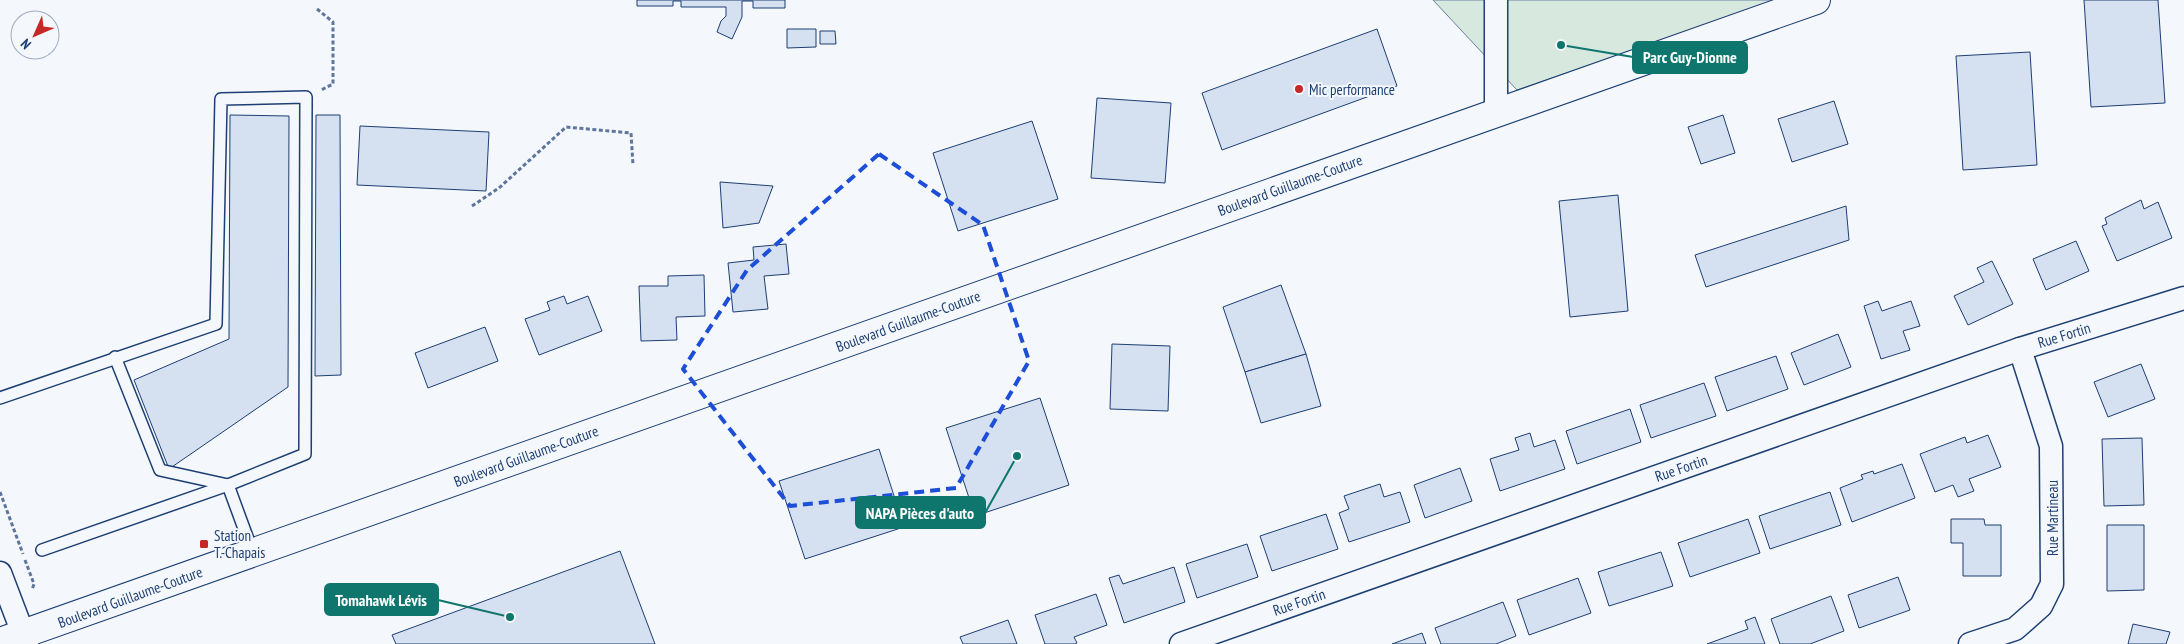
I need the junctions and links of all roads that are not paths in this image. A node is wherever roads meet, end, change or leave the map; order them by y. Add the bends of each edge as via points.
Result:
1 (1496, 0) edge
2 (1816, 0) edge
3 (1496, 112) junction
4 (2184, 298) edge
5 (2020, 349) junction
6 (115, 357) junction
7 (0, 398) edge
8 (228, 485) junction
9 (42, 550) dead end
10 (253, 553) junction
11 (0, 573) edge
12 (17, 640) edge
13 (1181, 644) edge
14 (1970, 644) edge

1 - 3 street
2 - 3 main road, Boulevard Guillaume-Couture
3 - 10 main road, Boulevard Guillaume-Couture
4 - 5 street, Rue Fortin
5 - 13 street, Rue Fortin
5 - 14 street, Rue Martineau via 2052,446 2052,584 2041,606 2015,629
6 - 7 lane
6 - 8 lane via 160,470
6 - 8 lane via 216,324 221,99 306,98 305,454
8 - 9 lane
8 - 10 lane
10 - 12 main road, Boulevard Guillaume-Couture
11 - 12 street

